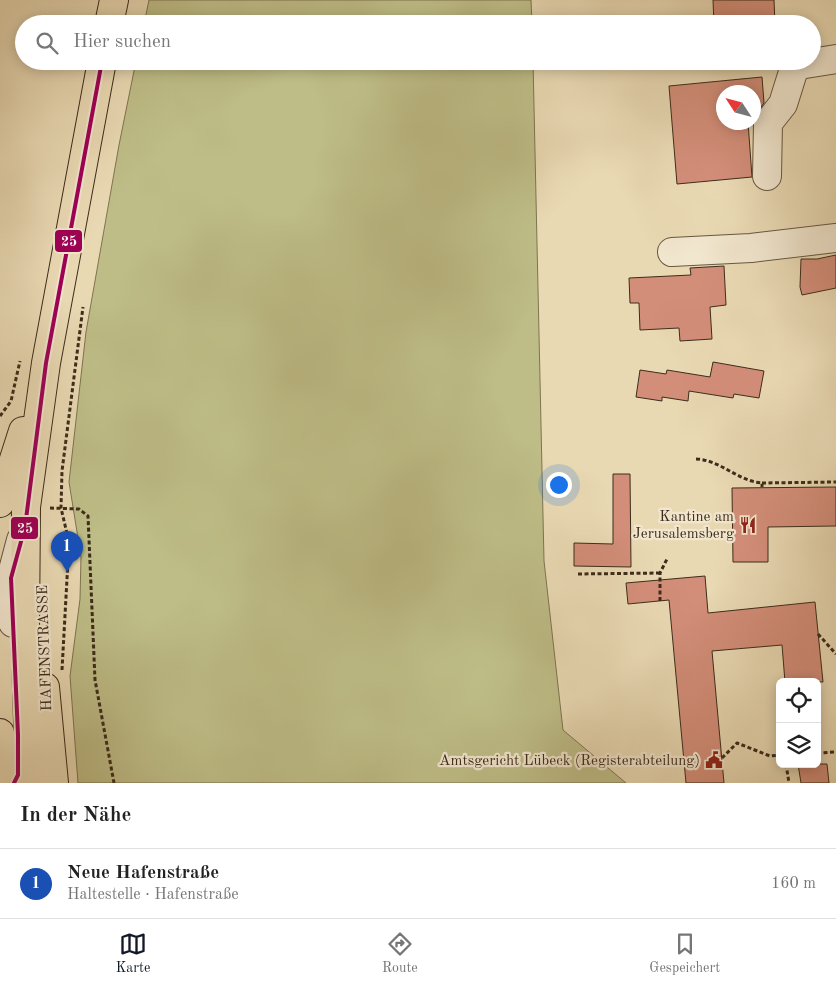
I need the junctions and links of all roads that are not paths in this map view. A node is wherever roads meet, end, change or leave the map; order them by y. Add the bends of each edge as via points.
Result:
1 (114, 0) edge
2 (111, 15) edge
3 (836, 59) edge
4 (821, 61) edge
5 (100, 70) edge
6 (794, 70) edge
7 (767, 176) dead end
8 (836, 238) edge
9 (672, 252) dead end
10 (34, 358) junction
11 (0, 503) edge
12 (0, 733) edge
13 (27, 781) edge

1 - 2 main road
3 - 4 lane
5 - 10 main road, HAFENSTRASSE via 52,330
6 - 7 lane via 783,104 768,123
8 - 9 lane via 750,248
10 - 11 main road
10 - 13 main road, HAFENSTRASSE via 25,527
10 - 13 main road, HAFENSTRASSE via 45,706
12 - 13 main road

